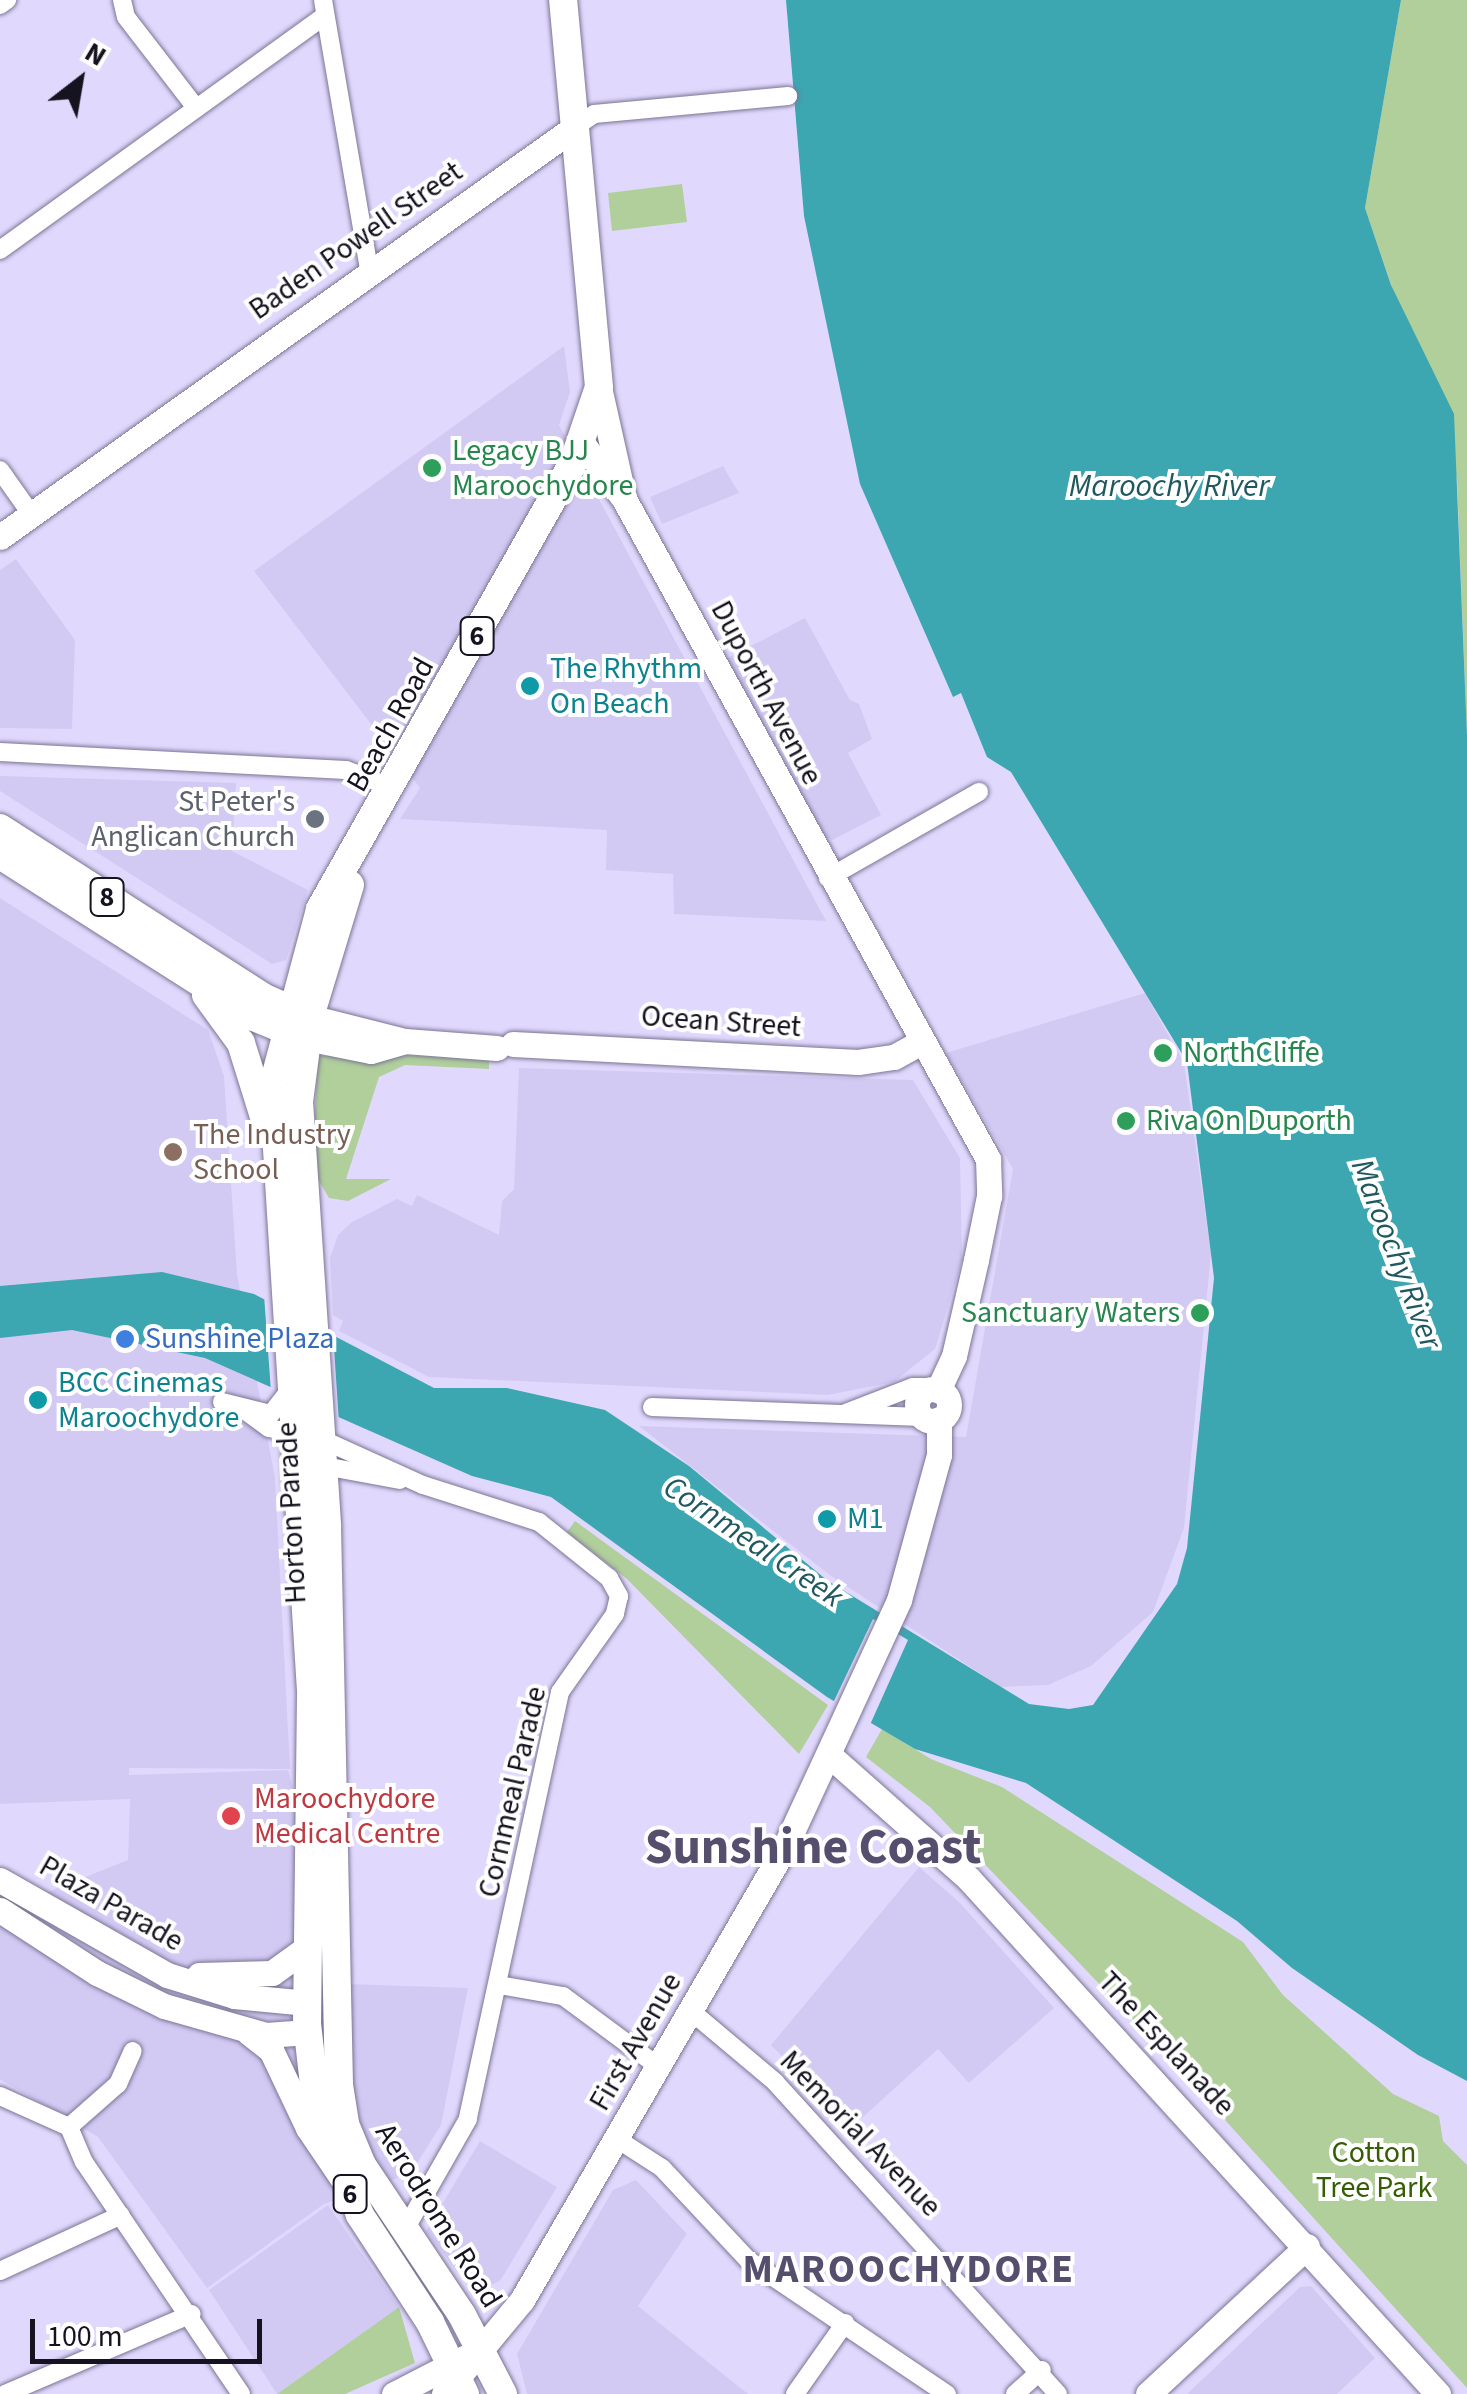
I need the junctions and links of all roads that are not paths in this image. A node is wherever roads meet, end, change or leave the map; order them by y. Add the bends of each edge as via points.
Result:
1 (7, 0) edge
2 (122, 0) edge
3 (563, 0) edge
4 (0, 4) edge
5 (324, 8) edge
6 (788, 96) dead end
7 (196, 108) junction
8 (575, 126) junction
9 (0, 250) edge
10 (369, 270) junction
11 (599, 387) junction
12 (582, 444) junction
13 (0, 470) edge
14 (624, 499) junction
15 (31, 514) junction
16 (0, 537) edge
17 (0, 752) edge
18 (393, 788) junction
19 (979, 792) dead end
20 (0, 828) edge
21 (0, 855) edge
22 (828, 878) junction
23 (176, 968) junction
24 (297, 1024) junction
25 (921, 1042) junction
26 (274, 1157) junction
27 (306, 1220) junction
28 (280, 1246) junction
29 (934, 1389) junction
30 (290, 1395) junction
31 (652, 1407) dead end
32 (846, 1413) junction
33 (930, 1418) junction
34 (316, 1433) junction
35 (420, 1484) junction
36 (829, 1755) junction
37 (0, 1880) edge
38 (0, 1910) edge
39 (308, 1947) junction
40 (145, 1965) junction
41 (499, 1985) junction
42 (322, 2005) junction
43 (692, 2012) junction
44 (246, 2032) junction
45 (308, 2032) junction
46 (133, 2051) dead end
47 (659, 2067) junction
48 (0, 2096) edge
49 (69, 2127) junction
50 (617, 2139) junction
51 (342, 2178) junction
52 (120, 2214) junction
53 (404, 2230) junction
54 (1308, 2246) junction
55 (0, 2271) edge
56 (192, 2314) junction
57 (845, 2323) junction
58 (482, 2351) junction
59 (1042, 2370) junction
60 (455, 2384) edge
61 (5, 2394) edge
62 (241, 2394) edge
63 (394, 2394) edge
64 (504, 2394) edge
65 (794, 2394) edge
66 (947, 2394) edge
67 (1015, 2394) edge
68 (1058, 2394) edge
69 (1148, 2394) edge
70 (1438, 2394) edge

1 - 4 street
2 - 7 street via 126,17
3 - 8 main road, 6
5 - 7 street
5 - 10 street
6 - 8 street, Baden Powell Street via 594,114
7 - 9 street
8 - 10 street, Baden Powell Street
8 - 11 main road, 6
10 - 15 street, Baden Powell Street
11 - 12 main road, 6
11 - 14 street
12 - 14 street, Duporth Avenue
12 - 18 main road, Beach Road / 6
13 - 15 street
14 - 22 street, Duporth Avenue
15 - 16 street, Baden Powell Street
17 - 18 street via 346,770
18 - 24 main road, Beach Road / 6 via 371,828
19 - 22 street
20 - 24 main road, 8
21 - 23 main road, 8
22 - 25 street, Duporth Avenue
23 - 24 main road, 8
23 - 26 main road via 241,1043
24 - 25 street, Ocean Street via 405,1040 858,1062 894,1057
24 - 26 main road, Horton Parade / 6 via 273,1085
24 - 27 main road, Horton Parade / 6
25 - 29 street, Duporth Avenue via 990,1168 958,1340
26 - 28 main road, Horton Parade / 6
27 - 28 main road
27 - 34 main road, Horton Parade / 6
28 - 30 main road, Horton Parade / 6
29 - 32 street via 913,1386
29 - 33 street via 949,1408
30 - 34 main road, Horton Parade / 6
30 - 34 street via 270,1414 231,1404 269,1428
31 - 32 street
32 - 33 street
33 - 36 street via 938,1460 888,1628
34 - 35 street, Cornmeal Parade
34 - 35 street, Cornmeal Parade
34 - 39 main road, Horton Parade / 6
34 - 42 main road, Horton Parade / 6
35 - 41 street, Cornmeal Parade via 539,1522 618,1592 615,1614 560,1692
36 - 43 street, First Avenue via 758,1899
36 - 54 street, The Esplanade via 968,1878
37 - 40 street, Plaza Parade
38 - 44 street, Plaza Parade via 122,1987
39 - 40 street via 285,1968 250,1977
39 - 42 main road, Horton Parade / 6
40 - 42 street, Plaza Parade via 220,1993
41 - 47 street via 563,1996
41 - 53 street, Cornmeal Parade via 464,2130
42 - 45 main road
42 - 53 main road, Aerodrome Road / 6 via 345,2124 369,2179
43 - 47 street, First Avenue
43 - 59 street, Memorial Avenue via 775,2082
44 - 45 street, Plaza Parade
44 - 51 street via 271,2050 308,2128
45 - 51 main road, Aerodrome Road / 6 via 318,2108
46 - 49 street via 118,2084
47 - 50 street, First Avenue
48 - 49 street
49 - 52 street
50 - 57 street via 662,2168 748,2260
50 - 58 street, First Avenue via 516,2310
51 - 60 main road, Aerodrome Road / 6
52 - 55 street
52 - 56 street
53 - 58 main road, Aerodrome Road / 6
54 - 69 street
54 - 70 street, The Esplanade
56 - 61 street
56 - 62 street
57 - 65 street
57 - 66 street
58 - 60 street, First Avenue
58 - 64 main road, Aerodrome Road / 6
59 - 67 street
59 - 68 street, Memorial Avenue
60 - 63 street, First Avenue

